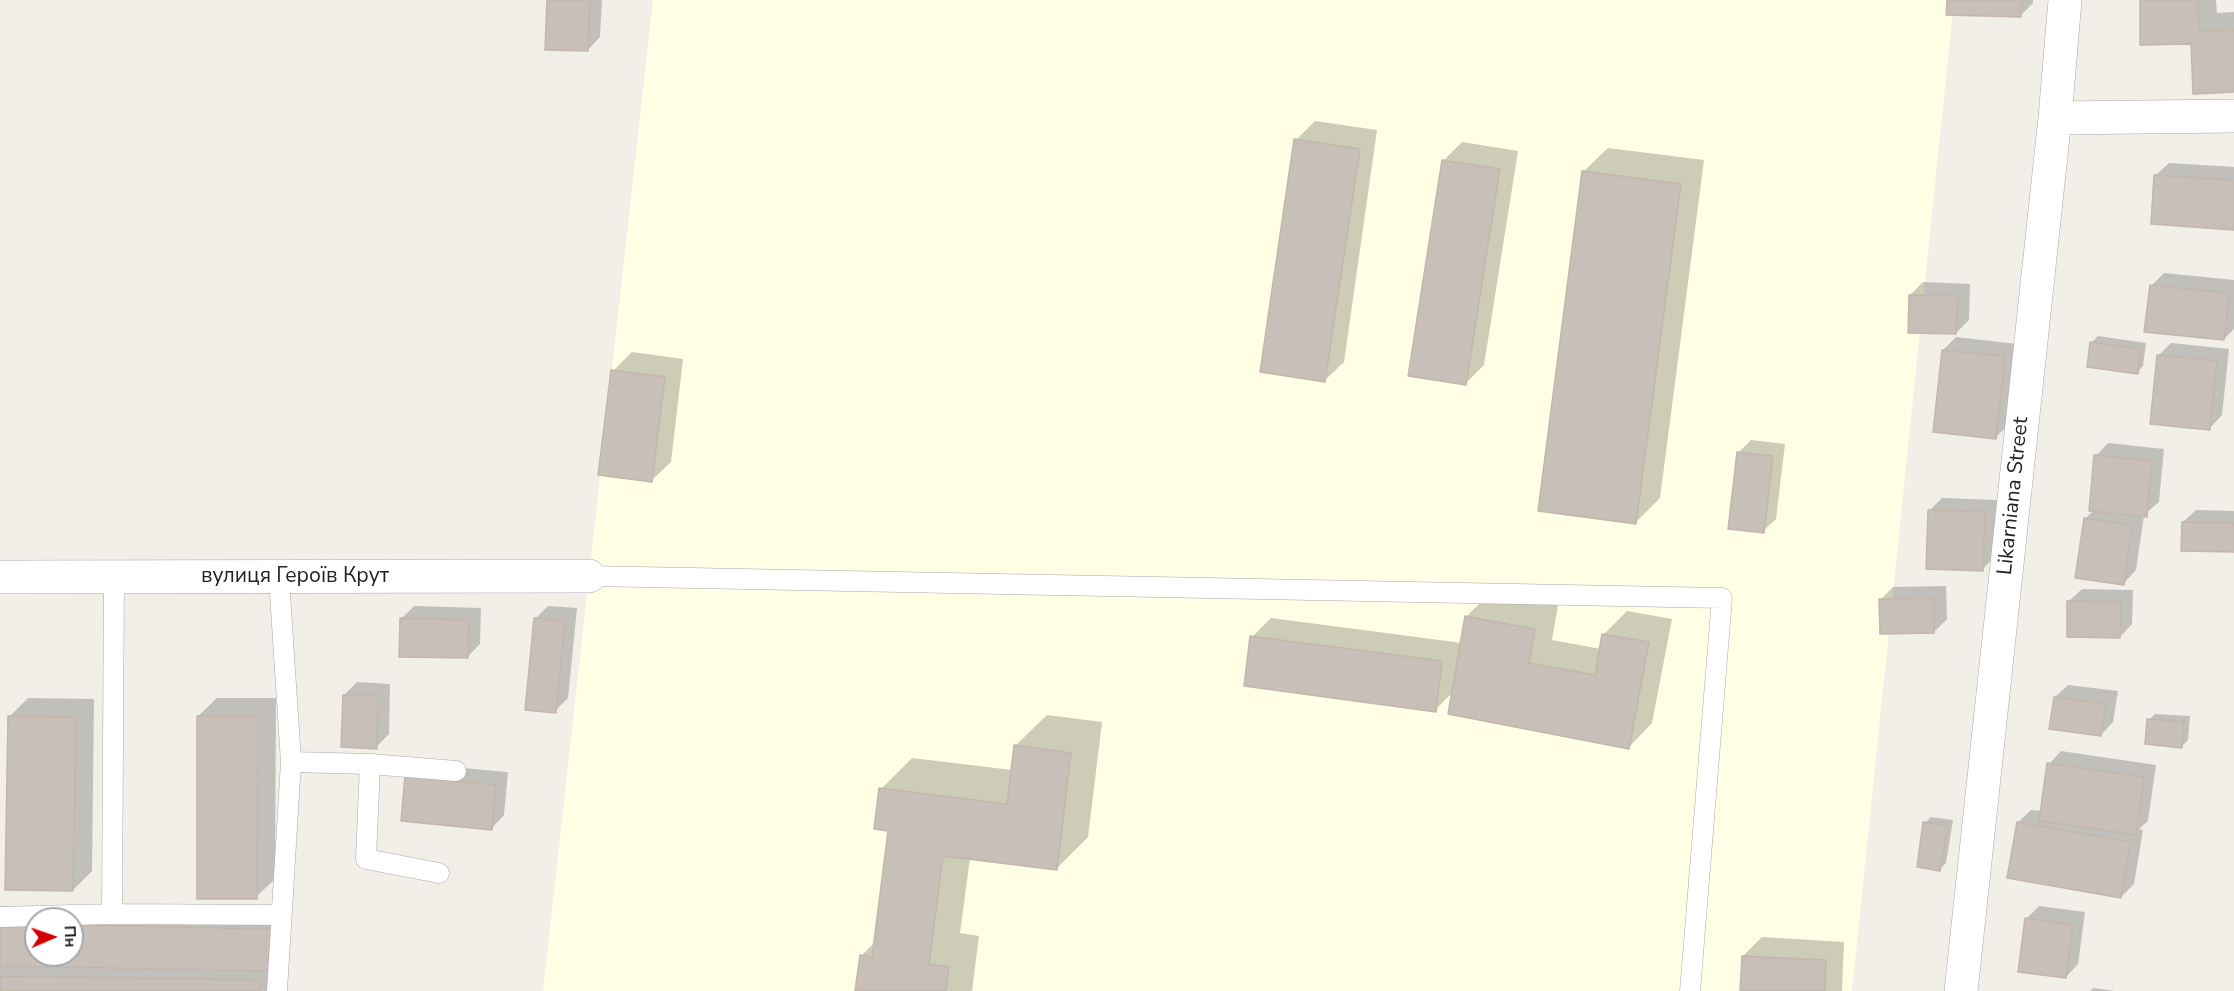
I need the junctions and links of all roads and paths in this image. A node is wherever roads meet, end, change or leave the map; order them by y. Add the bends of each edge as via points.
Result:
1 (2065, 0) edge
2 (2234, 116) edge
3 (2055, 118) junction
4 (589, 576) joint
5 (0, 577) edge
6 (114, 577) junction
7 (279, 578) junction
8 (291, 762) junction
9 (370, 764) junction
10 (456, 771) dead end
11 (439, 873) dead end
12 (112, 914) junction
13 (281, 915) junction
14 (0, 917) edge
15 (277, 991) edge
16 (1690, 991) edge
17 (1961, 991) edge

1 - 3 street, Likarniana Street
2 - 3 street
3 - 17 street, Likarniana Street
4 - 7 street, вулиця Героїв Крут
4 - 16 lane via 1722,598
5 - 6 street, вулиця Героїв Крут
6 - 7 street, вулиця Героїв Крут
6 - 12 lane
7 - 8 lane
8 - 9 lane
8 - 13 lane
9 - 10 lane
9 - 11 lane via 366,859
12 - 13 lane
12 - 14 lane
13 - 15 lane

